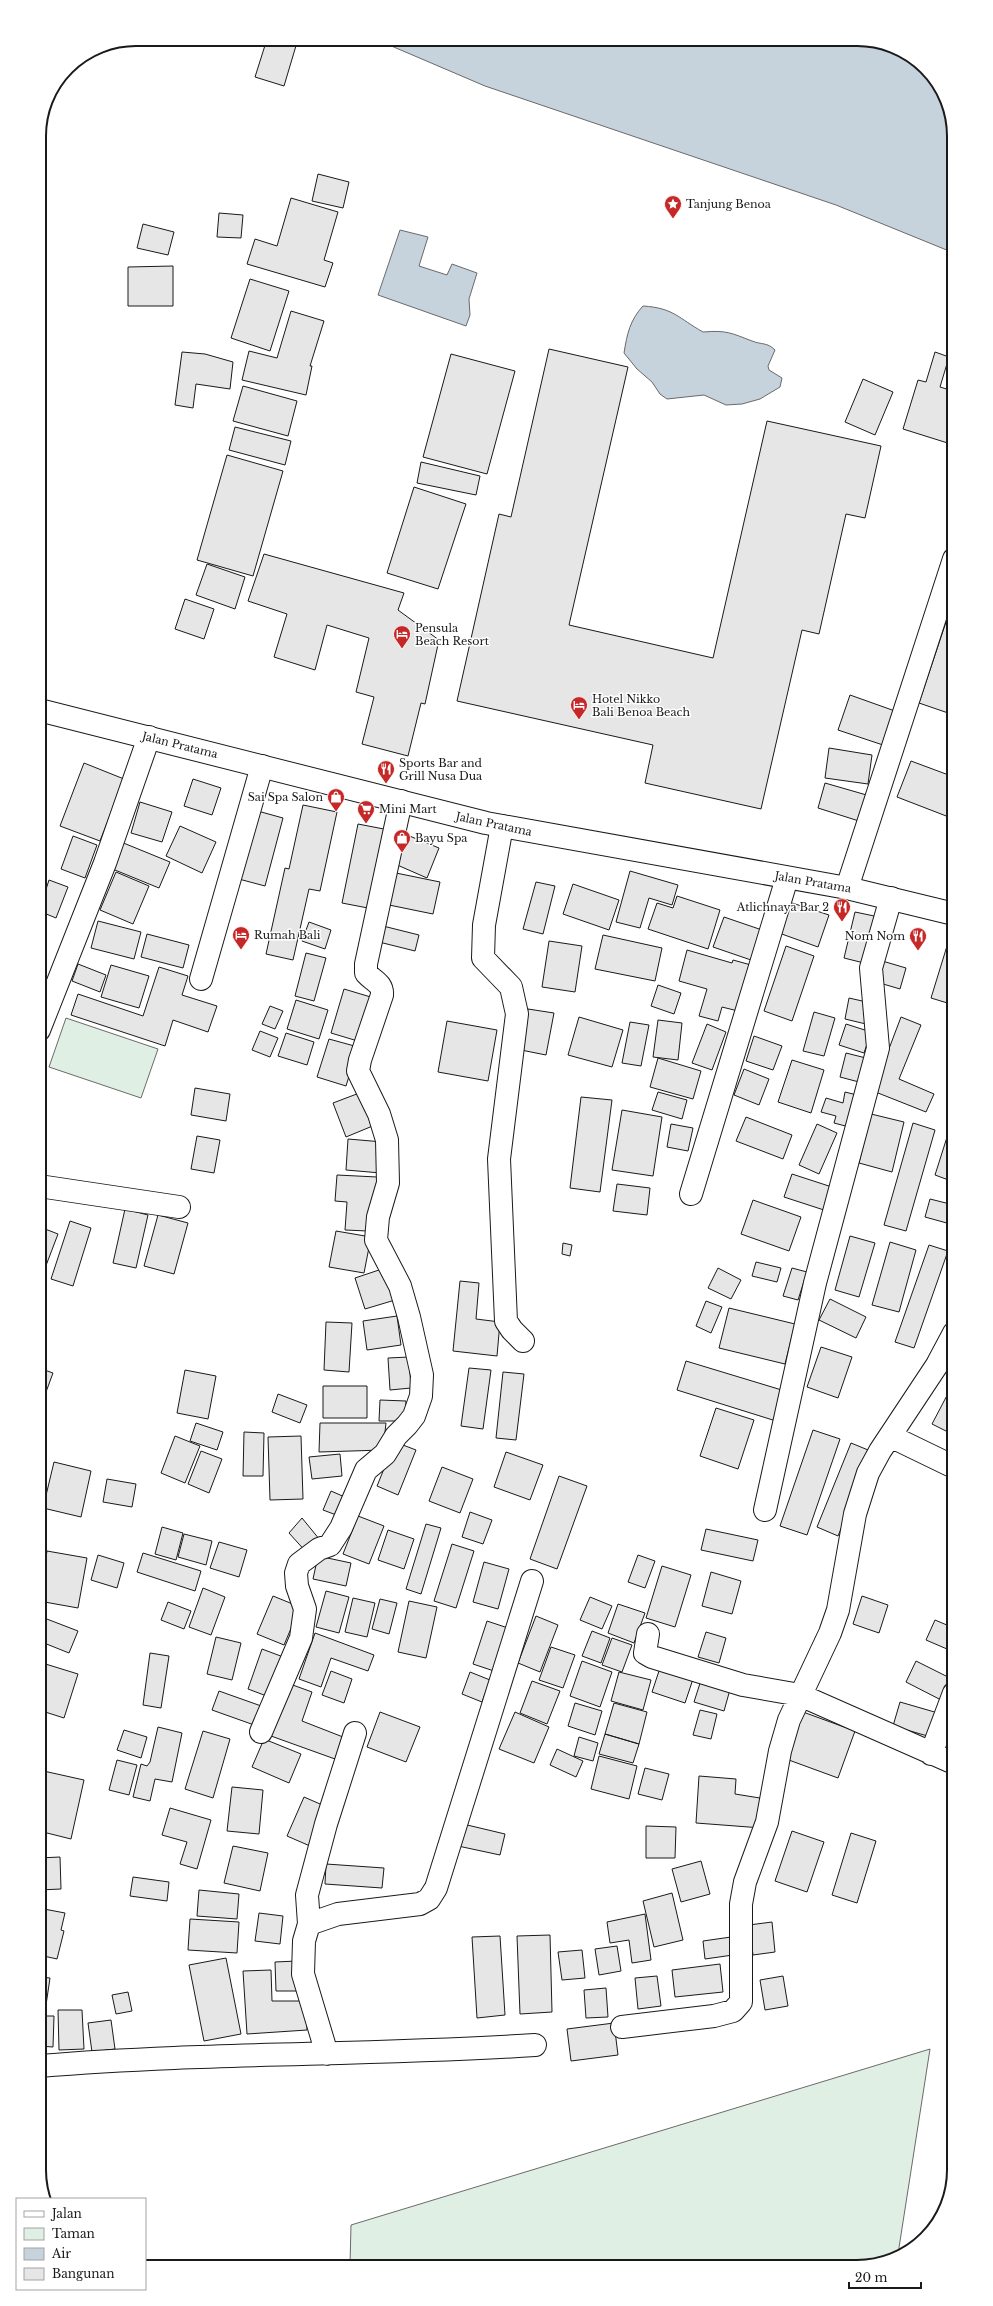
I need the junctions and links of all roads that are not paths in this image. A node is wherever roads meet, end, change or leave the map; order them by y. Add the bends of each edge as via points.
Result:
1 (947, 581) edge
2 (46, 712) edge
3 (149, 737) junction
4 (262, 766) junction
5 (401, 801) junction
6 (502, 826) junction
7 (787, 878) junction
8 (847, 888) junction
9 (891, 898) junction
10 (947, 912) edge
11 (201, 979) dead end
12 (46, 1000) edge
13 (46, 1187) edge
14 (692, 1194) dead end
15 (179, 1208) dead end
16 (523, 1341) dead end
17 (947, 1346) edge
18 (890, 1436) junction
19 (947, 1464) edge
20 (765, 1510) dead end
21 (532, 1581) dead end
22 (648, 1634) dead end
23 (800, 1695) junction
24 (947, 1712) edge
25 (261, 1732) dead end
26 (355, 1733) dead end
27 (931, 1754) junction
28 (947, 1760) edge
29 (309, 1924) junction
30 (622, 2027) dead end
31 (534, 2045) dead end
32 (327, 2054) junction
33 (46, 2065) edge

1 - 8 street
2 - 3 street, Jalan Pratama
3 - 4 street, Jalan Pratama
3 - 12 street via 105,862
4 - 5 street, Jalan Pratama
4 - 11 street
5 - 6 street, Jalan Pratama
5 - 25 street via 366,964 366,973 378,982 382,995 358,1071 379,1114 387,1140 388,1183 378,1217 376,1240 404,1298 422,1375 421,1396 414,1416 396,1436 385,1454 366,1470 341,1528 330,1545 319,1549 299,1564 296,1573 297,1586 305,1609 301,1638
6 - 7 street, Jalan Pratama
6 - 16 street via 484,925 483,958 511,987 517,1014 499,1159 506,1321
7 - 8 street, Jalan Pratama
7 - 14 street
8 - 9 street, Jalan Pratama
9 - 10 street, Jalan Pratama
9 - 20 street via 871,968 878,1048 815,1283
13 - 15 street
17 - 18 street
18 - 19 street
18 - 23 street via 868,1473 855,1514 845,1561 842,1592 830,1633
21 - 29 street via 436,1888 429,1899 420,1904 338,1914
22 - 23 street via 645,1653 652,1657 743,1685
23 - 27 street
23 - 30 street via 789,1720 766,1822 745,1882 741,1904 741,2002 733,2011 714,2016
24 - 27 street
26 - 29 street via 307,1895
27 - 28 street
29 - 32 street via 304,1940 303,1974
31 - 32 street via 451,2051
32 - 33 street via 134,2058

